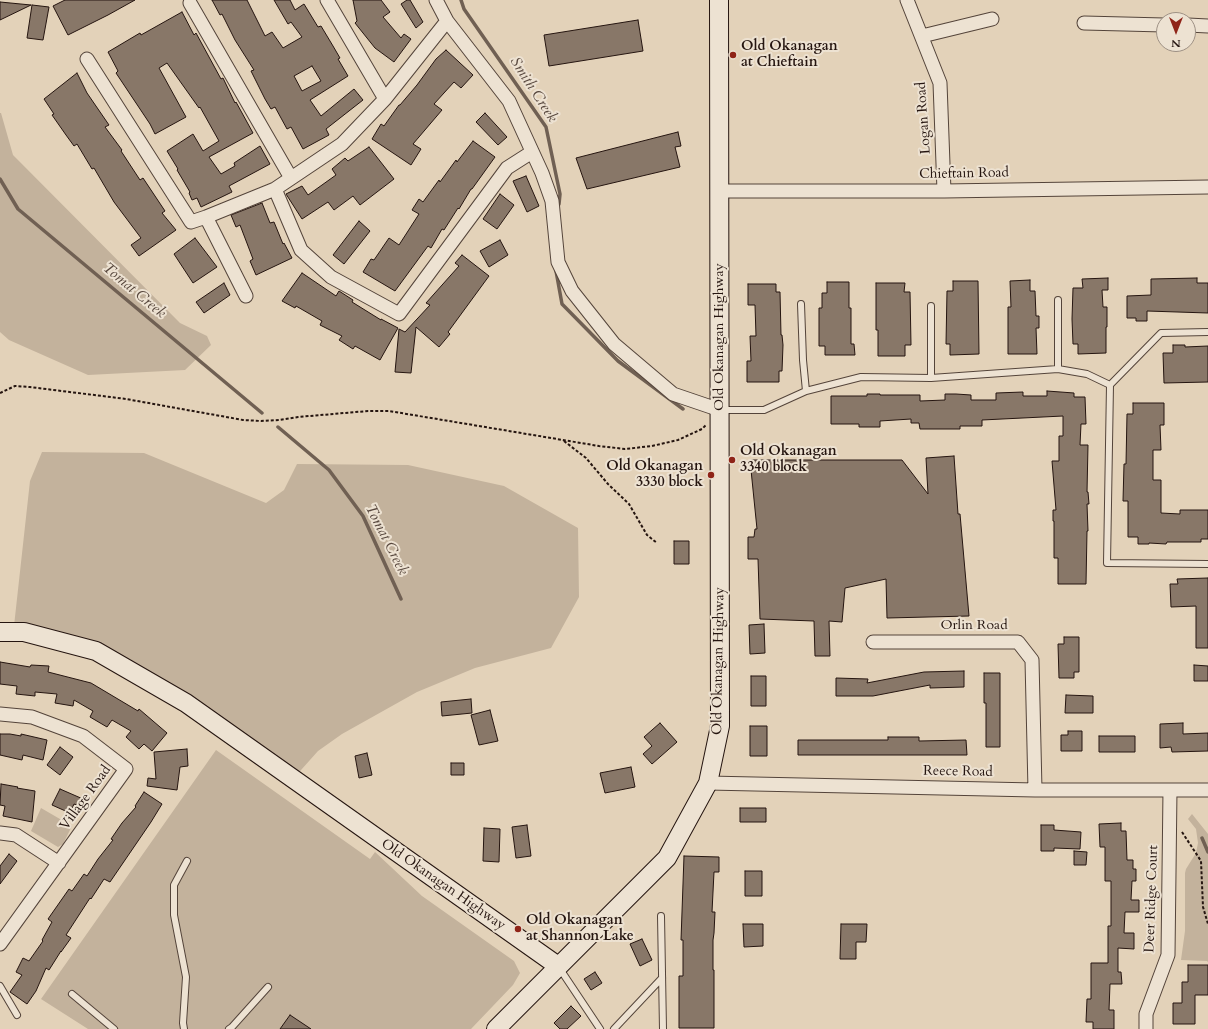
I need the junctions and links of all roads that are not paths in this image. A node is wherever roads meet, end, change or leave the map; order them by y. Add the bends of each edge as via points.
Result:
1 (327, 0) edge
2 (436, 0) edge
3 (719, 0) edge
4 (907, 0) edge
5 (190, 3) dead end
6 (992, 19) dead end
7 (447, 20) junction
8 (1084, 23) dead end
9 (1156, 25) edge
10 (1196, 25) edge
11 (1208, 26) edge
12 (922, 36) junction
13 (87, 59) dead end
14 (385, 99) junction
15 (532, 152) junction
16 (291, 178) junction
17 (1208, 187) edge
18 (275, 189) junction
19 (720, 191) junction
20 (944, 191) junction
21 (206, 217) junction
22 (246, 296) dead end
23 (1058, 300) dead end
24 (801, 304) dead end
25 (931, 306) dead end
26 (1208, 332) edge
27 (1058, 369) junction
28 (931, 378) junction
29 (1110, 385) junction
30 (806, 391) junction
31 (720, 410) junction
32 (1208, 564) edge
33 (0, 632) edge
34 (873, 642) dead end
35 (0, 714) edge
36 (708, 783) junction
37 (1035, 790) junction
38 (1170, 790) junction
39 (1208, 790) edge
40 (0, 833) edge
41 (187, 861) dead end
42 (59, 863) junction
43 (661, 916) dead end
44 (0, 944) edge
45 (558, 966) junction
46 (662, 978) junction
47 (0, 986) edge
48 (268, 987) dead end
49 (72, 994) dead end
50 (16, 1015) dead end
51 (114, 1029) edge
52 (184, 1029) edge
53 (229, 1029) edge
54 (496, 1029) edge
55 (600, 1029) edge
56 (614, 1029) edge
57 (663, 1029) edge
58 (1146, 1029) edge

1 - 14 street
2 - 7 street
3 - 19 main road, Old Okanagan Highway
4 - 12 street, Logan Road
5 - 16 street
6 - 12 street
7 - 14 street
7 - 15 street via 509,101
8 - 9 street
10 - 11 street
12 - 20 street, Logan Road via 940,83
13 - 21 street via 191,222
14 - 16 street via 342,144
15 - 18 street via 507,168 399,314 331,278 301,250
15 - 31 street via 552,201 558,262 572,290 614,344 673,394
16 - 18 street
17 - 20 street, Chieftain Road
18 - 21 street
19 - 20 street, Chieftain Road
19 - 31 main road, Old Okanagan Highway
21 - 22 street
23 - 27 lane
24 - 30 lane via 802,360
25 - 28 lane
26 - 29 lane via 1161,333
27 - 28 lane
27 - 29 lane via 1087,374
28 - 30 lane via 861,377
29 - 32 lane via 1107,563
30 - 31 lane via 764,410
31 - 36 main road, Old Okanagan Highway via 720,726
33 - 45 main road, Old Okanagan Highway via 24,632 96,651 186,703
34 - 37 street, Orlin Road via 1018,642 1032,660
35 - 42 street, Village Road via 32,717 83,736 126,769
36 - 37 street, Reece Road
36 - 45 main road, Old Okanagan Highway via 667,858
37 - 38 street, Reece Road
38 - 39 street, Reece Road
38 - 58 street, Deer Ridge Court via 1168,955 1146,1014
40 - 42 street via 16,835
41 - 52 lane via 174,885 174,916 186,977
42 - 44 street
43 - 46 lane
45 - 54 main road
45 - 55 lane
46 - 56 lane
46 - 57 lane
47 - 50 lane
48 - 53 lane
49 - 51 lane

